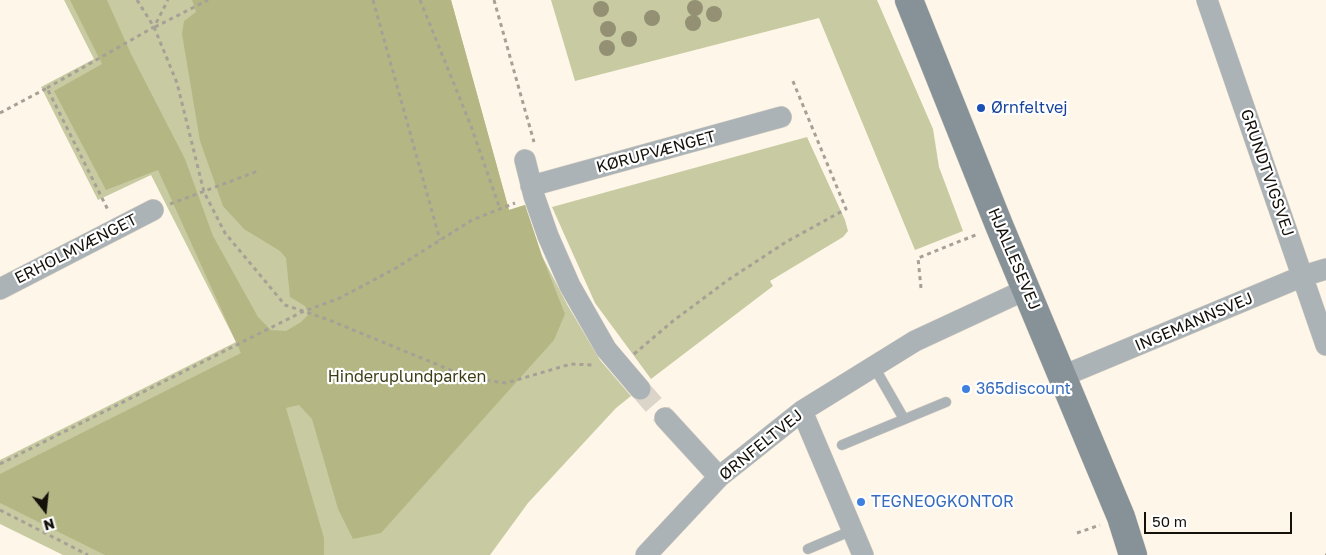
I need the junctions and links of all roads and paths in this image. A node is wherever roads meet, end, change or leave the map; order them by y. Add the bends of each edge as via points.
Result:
1 (137, 0) edge
2 (168, 0) edge
3 (208, 0) edge
4 (372, 0) edge
5 (420, 0) edge
6 (494, 0) edge
7 (908, 0) edge
8 (1207, 0) edge
9 (154, 27) junction
10 (792, 79) dead end
11 (48, 88) junction
12 (0, 113) edge
13 (781, 117) dead end
14 (525, 160) joint
15 (258, 171) dead end
16 (533, 191) junction
17 (204, 192) junction
18 (500, 208) junction
19 (153, 210) joint
20 (999, 225) junction
21 (117, 228) junction
22 (440, 240) junction
23 (1326, 269) edge
24 (1302, 276) junction
25 (921, 288) dead end
26 (0, 289) edge
27 (1026, 289) junction
28 (302, 312) junction
29 (1326, 345) edge
30 (621, 365) junction
31 (873, 365) junction
32 (1063, 376) junction
33 (640, 389) tunnel mouth
34 (946, 402) dead end
35 (802, 411) junction
36 (666, 418) tunnel mouth
37 (904, 420) junction
38 (842, 445) dead end
39 (0, 464) edge
40 (719, 478) junction
41 (0, 510) edge
42 (1120, 517) junction
43 (853, 530) junction
44 (808, 549) dead end
45 (88, 555) edge
46 (646, 555) edge
47 (863, 555) edge
48 (1134, 555) edge
49 (1140, 555) edge

1 - 9 path
2 - 9 path
3 - 9 path
4 - 22 path
5 - 18 path via 472,126
6 - 14 path via 535,140
7 - 20 main road, HJALLESEVEJ
8 - 24 street, GRUNDTVIGSVEJ
9 - 11 path
9 - 17 path via 177,83
10 - 30 path via 846,209 786,242 728,280
11 - 12 path
11 - 21 path
13 - 16 street, KØRUPVÆNGET
14 - 16 street
15 - 17 path
16 - 18 path
16 - 30 street via 570,286 606,348
17 - 19 path
17 - 28 path via 225,233 254,270 285,306
18 - 22 path via 472,220
19 - 21 street, ERHOLMVÆNGET
20 - 25 path via 918,258
20 - 27 main road, HJALLESEVEJ
21 - 26 street, ERHOLMVÆNGET
22 - 28 path via 340,298
23 - 24 street, INGEMANNSVEJ
24 - 29 street, GRUNDTVIGSVEJ
24 - 32 street, INGEMANNSVEJ
27 - 31 street, ØRNFELTVEJ via 915,340
27 - 32 main road, HJALLESEVEJ
28 - 30 path via 470,378 506,383 571,364
28 - 39 path
30 - 33 street
31 - 35 street, ØRNFELTVEJ
31 - 37 lane
32 - 42 main road, HJALLESEVEJ
34 - 37 lane
35 - 40 street, ØRNFELTVEJ
35 - 43 street
36 - 40 street
37 - 38 lane
40 - 46 street, ØRNFELTVEJ
41 - 45 path
42 - 48 main road, HJALLESEVEJ
42 - 49 main road, HJALLESEVEJ
43 - 44 lane
43 - 47 street

